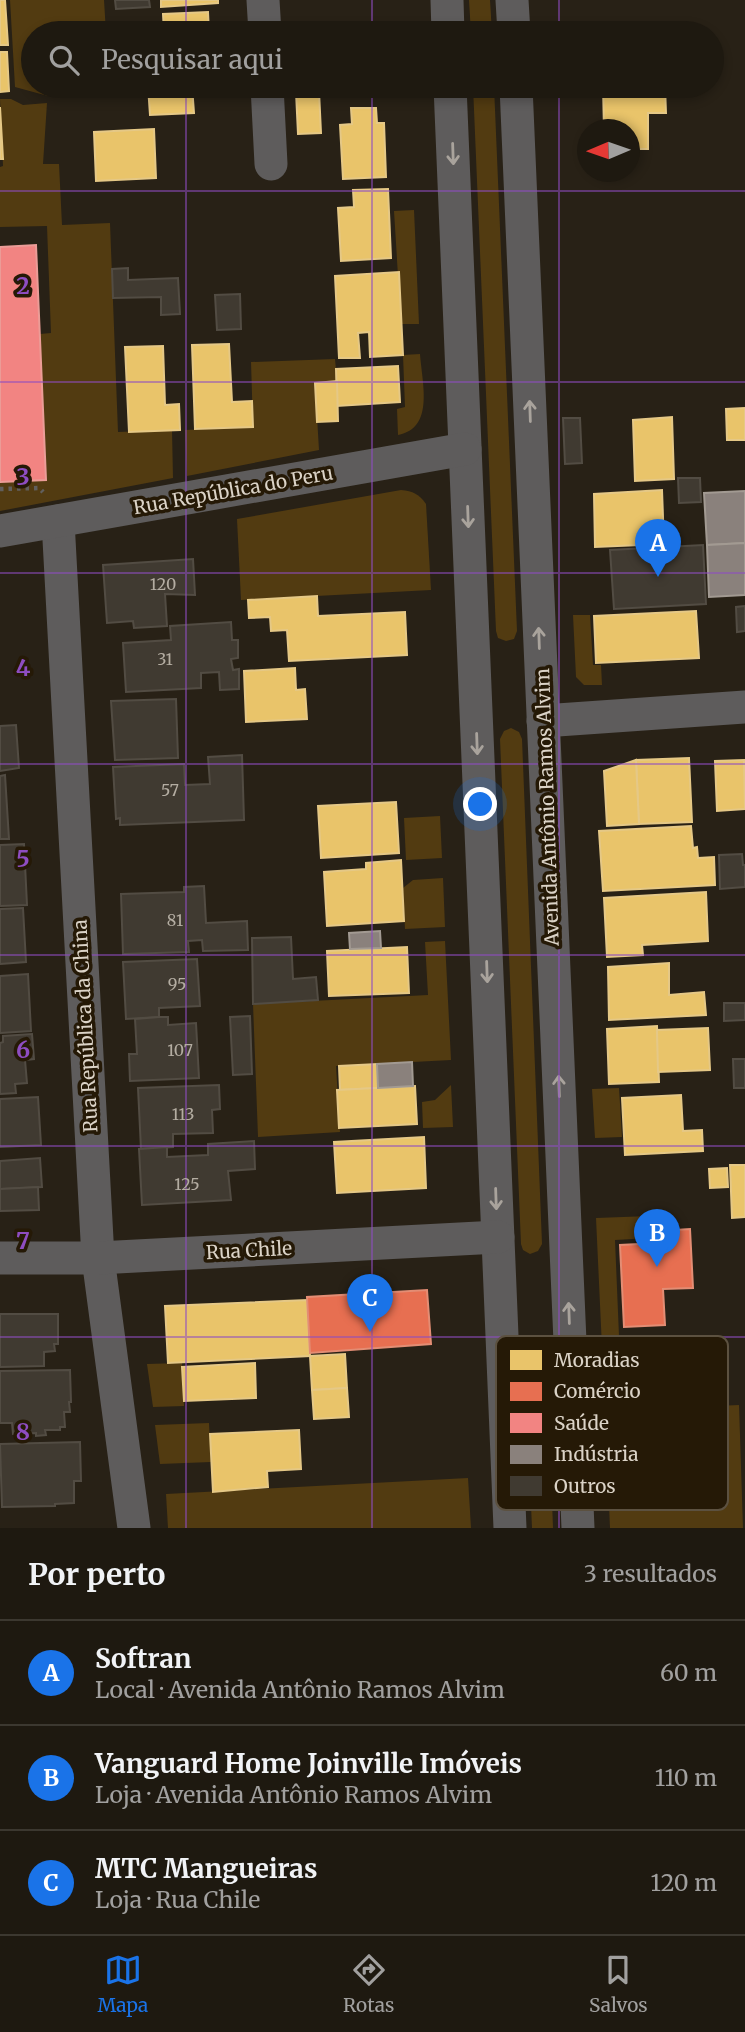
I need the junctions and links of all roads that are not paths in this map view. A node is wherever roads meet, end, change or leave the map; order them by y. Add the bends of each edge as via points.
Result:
1 (263, 0) edge
2 (447, 0) edge
3 (512, 0) edge
4 (264, 21) edge
5 (448, 21) edge
6 (513, 21) edge
7 (268, 98) edge
8 (450, 98) edge
9 (517, 98) edge
10 (271, 163) dead end
11 (465, 449) junction
12 (58, 521) junction
13 (0, 531) edge
14 (745, 707) edge
15 (543, 721) junction
16 (498, 1237) junction
17 (0, 1258) edge
18 (97, 1258) junction
19 (502, 1336) edge
20 (570, 1336) edge
21 (509, 1510) edge
22 (577, 1510) edge
23 (134, 1528) edge
24 (510, 1528) edge
25 (578, 1528) edge

1 - 4 street
2 - 5 street
3 - 6 street
7 - 10 street
8 -> 11 street
15 -> 9 street, Avenida Antônio Ramos Alvim
11 - 12 street, Rua República do Peru
11 -> 16 street
12 - 13 street, Rua República do Peru
12 - 18 street, Rua República da China
14 - 15 street
20 -> 15 street, Avenida Antônio Ramos Alvim
16 - 18 street, Rua Chile
16 - 19 street
17 - 18 street, Rua Chile
18 - 23 street, Rua República da China
21 - 24 street
25 -> 22 street, Avenida Antônio Ramos Alvim

